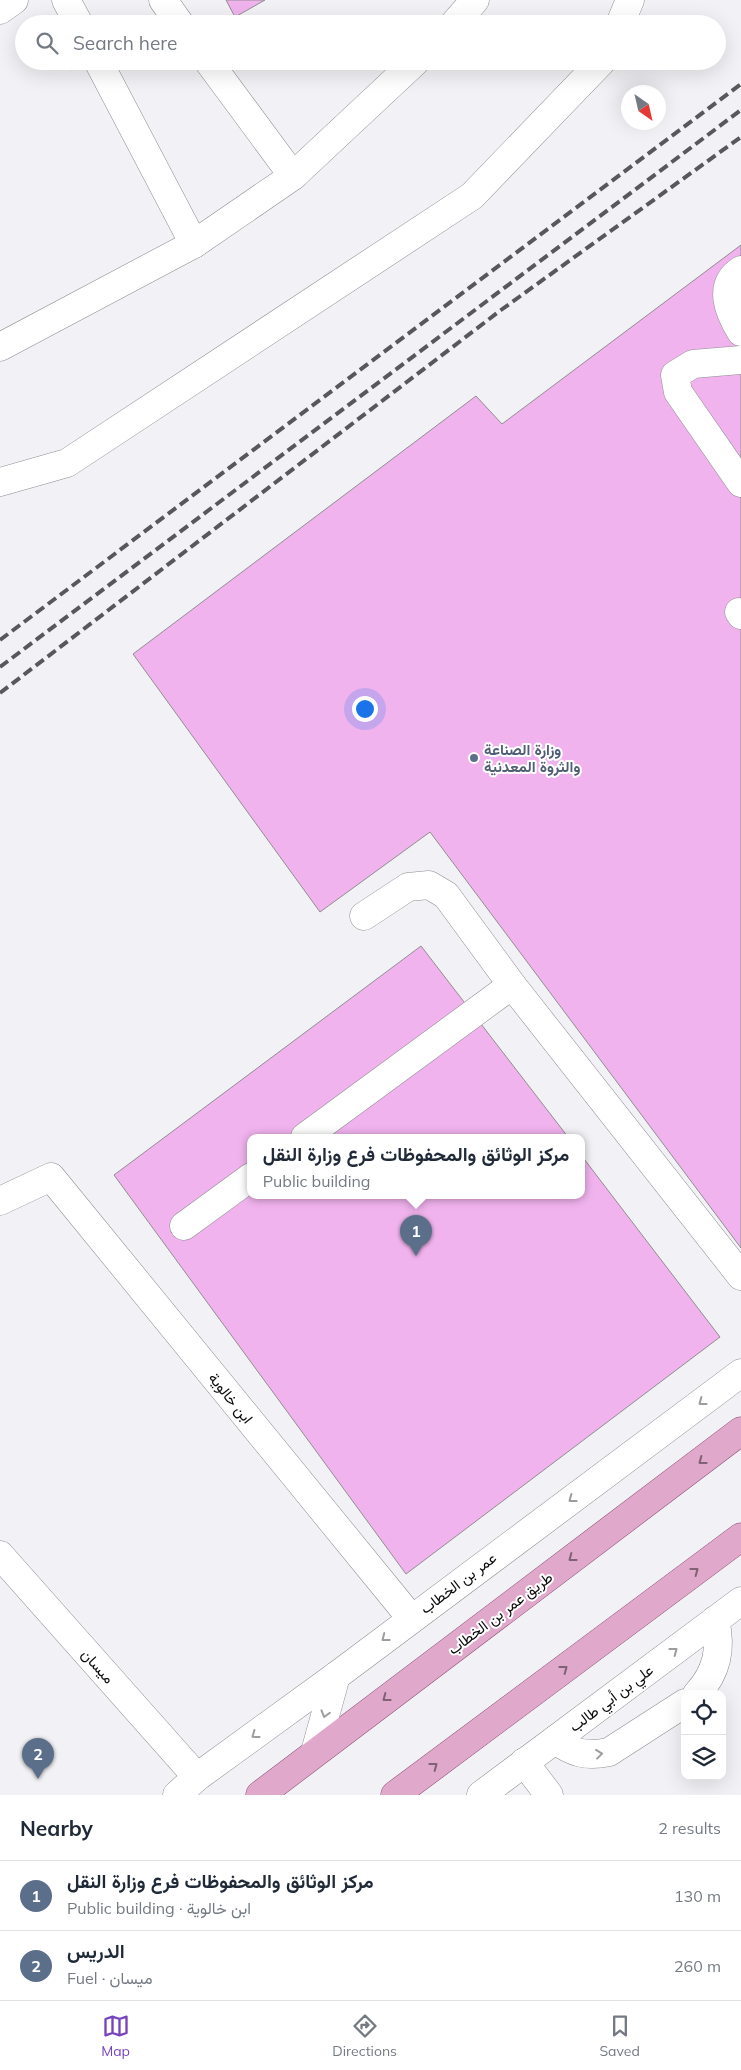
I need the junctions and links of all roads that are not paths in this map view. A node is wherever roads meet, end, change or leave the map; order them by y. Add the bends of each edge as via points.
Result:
1 (14, 0) edge
2 (66, 0) edge
3 (163, 0) edge
4 (475, 0) edge
5 (630, 0) edge
6 (0, 10) edge
7 (74, 15) edge
8 (174, 15) edge
9 (462, 15) edge
10 (624, 15) edge
11 (103, 70) edge
12 (215, 70) edge
13 (406, 70) edge
14 (593, 70) edge
15 (293, 176) junction
16 (194, 244) junction
17 (741, 270) edge
18 (741, 332) edge
19 (0, 347) edge
20 (741, 360) edge
21 (0, 482) edge
22 (741, 483) edge
23 (364, 916) dead end
24 (512, 985) junction
25 (309, 1134) edge
26 (247, 1180) edge
27 (0, 1201) edge
28 (184, 1226) dead end
29 (741, 1276) edge
30 (741, 1373) edge
31 (741, 1431) edge
32 (741, 1537) edge
33 (2, 1561) edge
34 (741, 1601) edge
35 (411, 1618) junction
36 (716, 1620) junction
37 (336, 1676) junction
38 (700, 1690) edge
39 (681, 1706) edge
40 (555, 1740) junction
41 (315, 1752) junction
42 (524, 1762) junction
43 (198, 1777) junction
44 (177, 1795) edge
45 (260, 1795) edge
46 (395, 1795) edge
47 (481, 1795) edge
48 (550, 1795) edge

1 - 6 street
2 - 7 street
3 - 8 street
4 - 9 street
5 - 10 street
11 - 16 street
12 - 15 street
13 - 15 street
14 - 21 street via 472,196 67,463
15 - 16 street
16 - 19 street
17 - 18 street via 733,275 728,288 728,305
20 - 22 street via 693,364 675,375 678,392
23 - 24 street via 408,887 429,885 446,895
24 - 25 street
24 - 29 street
26 - 28 street
27 - 35 street, ابن خالوية via 51,1177
30 -> 35 street, عمر بن الخطاب
31 -> 41 main road, طريق عمر بن الخطاب
46 -> 32 main road
33 - 43 street, ميسان
34 - 36 street, علي بن أبي طالب
35 -> 37 street, عمر بن الخطاب
36 - 38 street via 717,1660
40 -> 36 street, علي بن أبي طالب
37 -> 41 street
37 -> 43 street, عمر بن الخطاب
40 -> 39 street via 580,1754 609,1752
40 - 42 street, علي بن أبي طالب
41 - 45 main road, طريق عمر بن الخطاب
42 - 47 street, علي بن أبي طالب
42 - 48 street
43 - 44 street, عمر بن الخطاب

